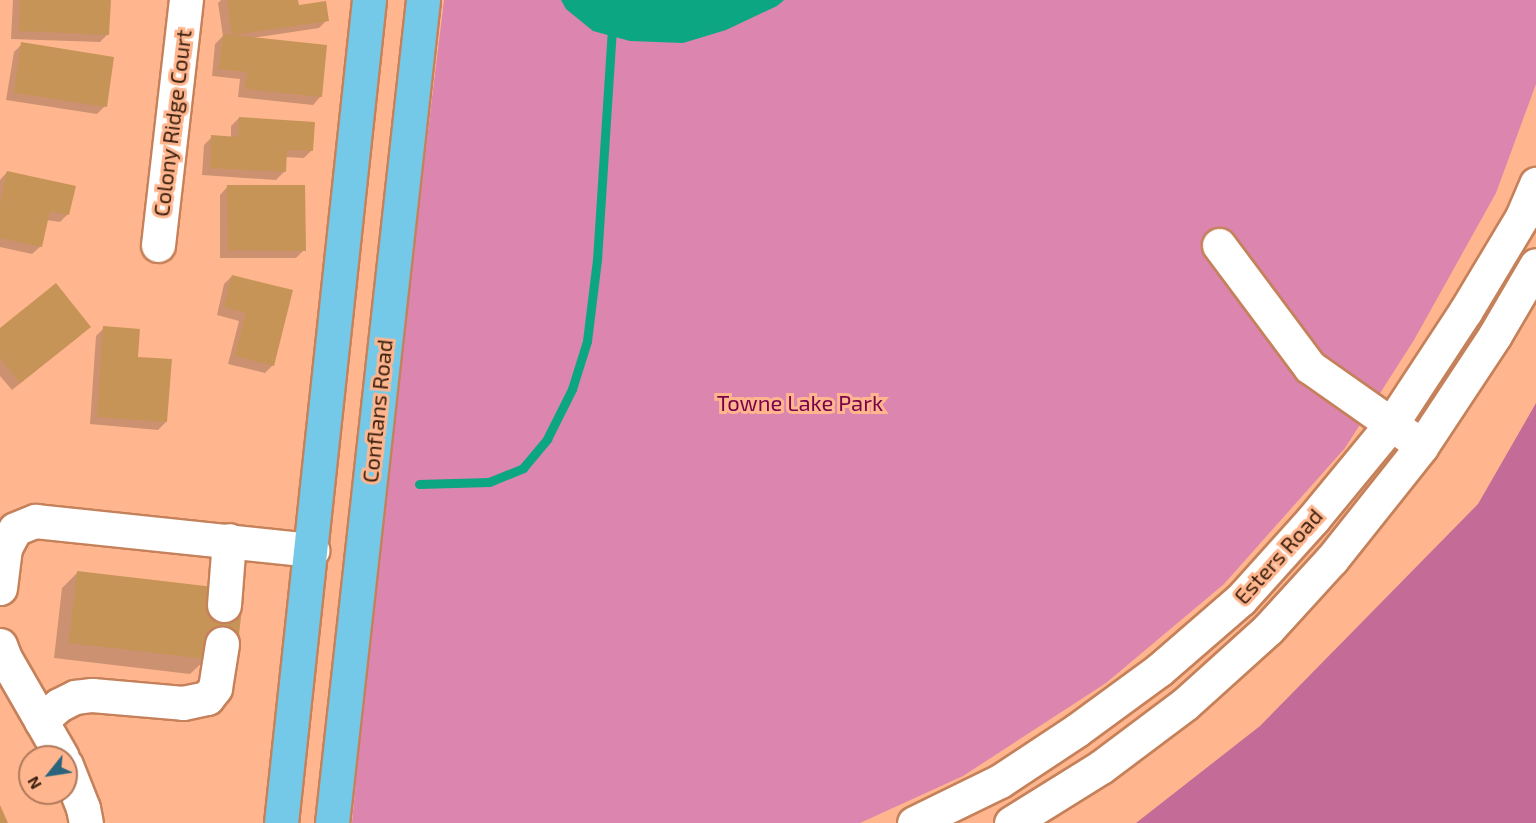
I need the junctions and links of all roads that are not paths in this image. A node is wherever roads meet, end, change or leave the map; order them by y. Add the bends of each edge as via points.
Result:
1 (186, 0) edge
2 (369, 0) edge
3 (423, 0) edge
4 (1536, 184) edge
5 (158, 245) dead end
6 (1220, 245) dead end
7 (1536, 265) edge
8 (1392, 423) junction
9 (1421, 447) junction
10 (229, 540) junction
11 (312, 550) junction
12 (360, 555) junction
13 (0, 588) edge
14 (224, 605) dead end
15 (222, 644) dead end
16 (0, 645) edge
17 (41, 721) junction
18 (55, 745) edge
19 (78, 795) edge
20 (86, 823) edge
21 (281, 823) edge
22 (332, 823) edge
23 (914, 823) edge
24 (1011, 823) edge

1 - 5 street, Colony Ridge Court
2 - 11 main road
3 - 12 main road, Conflans Road
4 - 8 street, Esters Road via 1522,217 1465,312
6 - 8 street via 1310,367
7 - 9 street, Esters Road
8 - 9 street
8 - 23 street, Esters Road via 1241,599 1159,670 1000,781
9 - 24 street, Esters Road via 1332,559 1268,629 1176,711 1101,767
10 - 11 street
10 - 13 street via 35,521 15,530 5,548
10 - 14 street
11 - 12 main road
11 - 21 main road
12 - 22 main road, Conflans Road
15 - 17 street via 215,688 207,698 183,704 92,695 75,697
16 - 17 street
17 - 18 street
19 - 20 street

